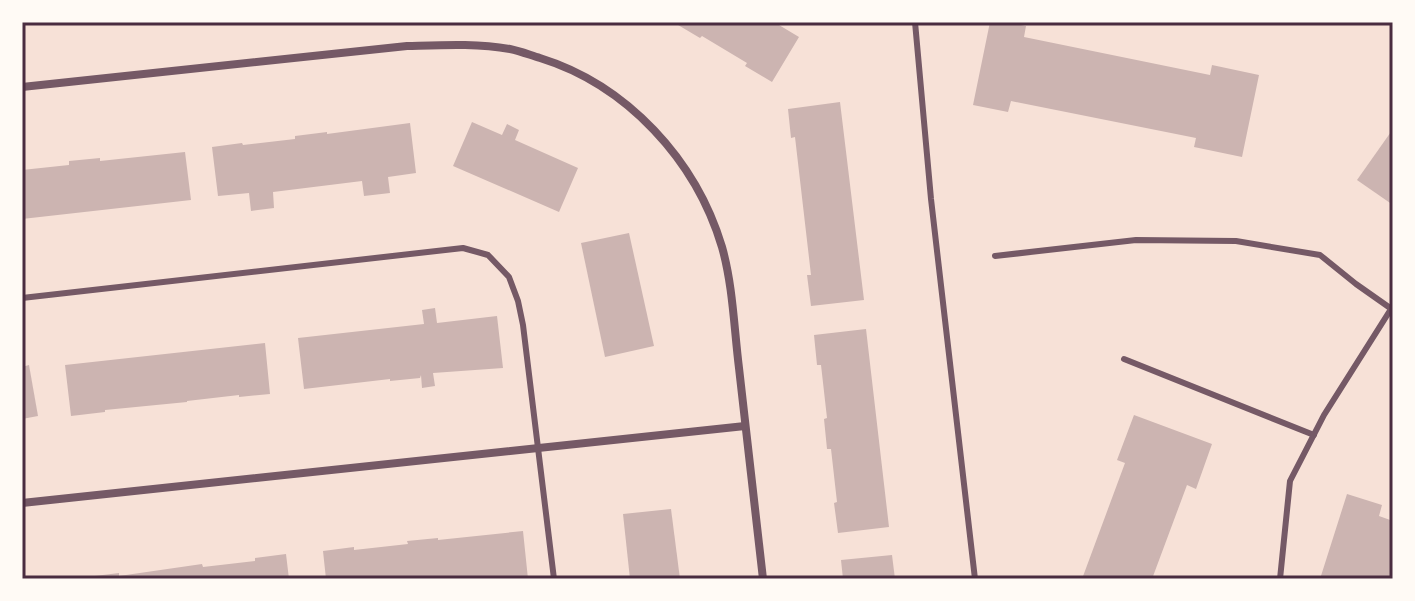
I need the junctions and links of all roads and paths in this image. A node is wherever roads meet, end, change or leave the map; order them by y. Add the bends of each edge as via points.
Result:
1 (915, 22) edge
2 (22, 87) edge
3 (995, 256) dead end
4 (22, 298) edge
5 (1392, 310) edge
6 (1124, 359) dead end
7 (745, 426) junction
8 (1314, 435) junction
9 (539, 448) junction
10 (22, 503) edge
11 (554, 579) edge
12 (763, 579) edge
13 (975, 579) edge
14 (1280, 579) edge

1 - 13 lane
2 - 7 street via 407,46 512,49 554,63 594,82 634,111 693,180 722,249
3 - 5 lane via 1136,240 1236,241 1320,255
4 - 9 lane via 463,248 488,255 509,277 518,301
5 - 8 lane
6 - 8 lane
7 - 9 street
7 - 12 street
8 - 14 lane via 1290,481
9 - 10 street
9 - 11 lane

